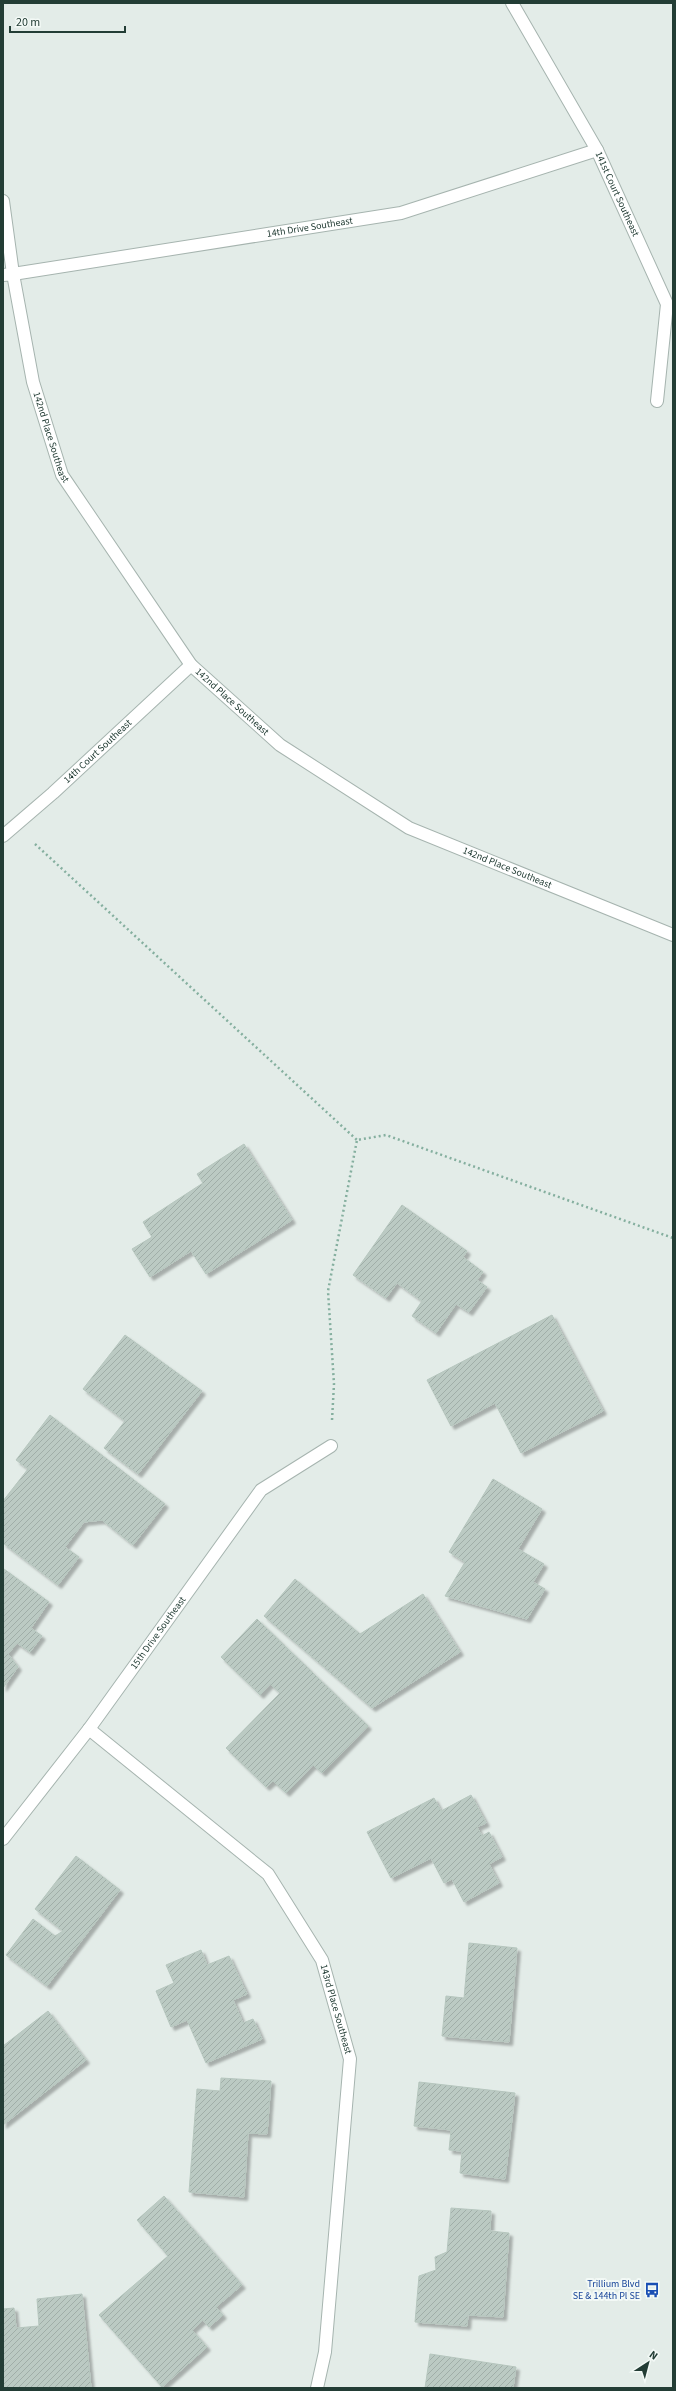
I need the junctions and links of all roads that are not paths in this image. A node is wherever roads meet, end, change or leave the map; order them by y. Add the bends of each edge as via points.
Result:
1 (512, 3) edge
2 (597, 150) junction
3 (3, 201) edge
4 (8, 274) edge
5 (657, 401) dead end
6 (191, 665) junction
7 (3, 836) edge
8 (673, 935) edge
9 (331, 1446) road end
10 (89, 1729) junction
11 (3, 1839) edge
12 (317, 2388) edge

1 - 2 street, 141st Court Southeast
2 - 4 street, 14th Drive Southeast via 401,213
2 - 5 street, 141st Court Southeast via 667,304
3 - 4 street, 142nd Place Southeast
4 - 6 street, 142nd Place Southeast via 33,382 62,475
6 - 7 street, 14th Court Southeast
6 - 8 street, 142nd Place Southeast via 280,745 409,828
9 - 10 street, 15th Drive Southeast via 261,1490
10 - 11 street, 15th Drive Southeast
10 - 12 street, 143rd Place Southeast via 268,1874 322,1960 350,2060 325,2352

